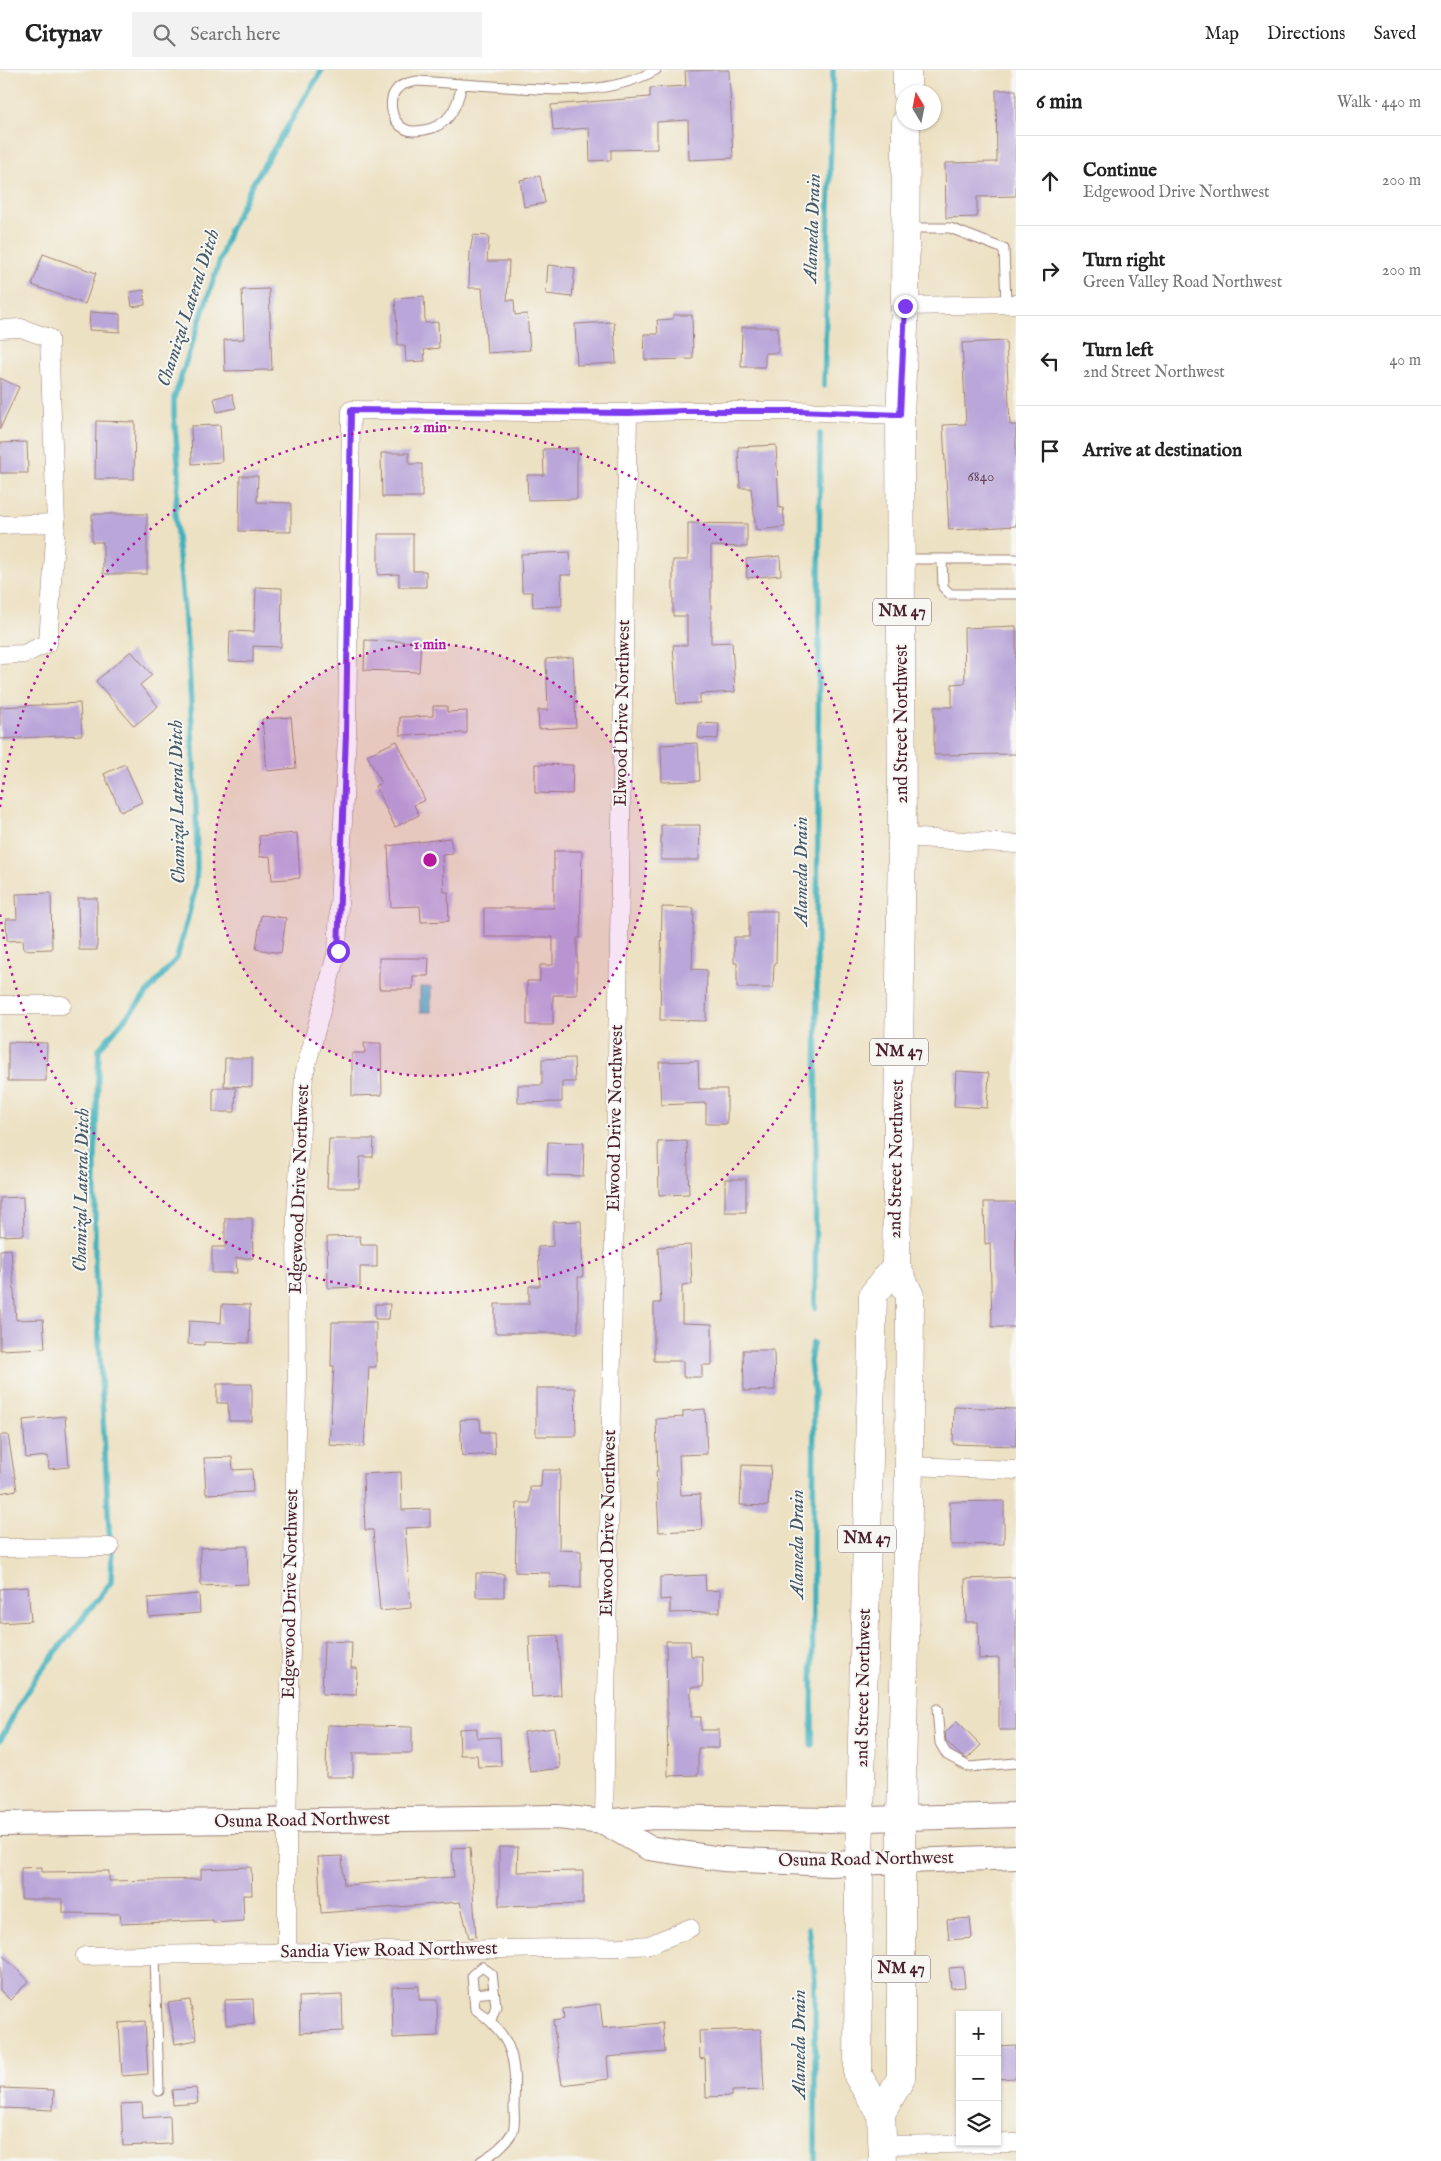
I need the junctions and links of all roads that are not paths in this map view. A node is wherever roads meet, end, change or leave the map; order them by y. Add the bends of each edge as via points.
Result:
1 (656, 70) edge
2 (907, 70) edge
3 (462, 84) junction
4 (907, 85) edge
5 (906, 130) edge
6 (905, 228) junction
7 (1011, 304) edge
8 (905, 306) junction
9 (0, 329) edge
10 (628, 413) junction
11 (900, 415) junction
12 (56, 523) junction
13 (0, 525) edge
14 (901, 559) junction
15 (942, 559) junction
16 (1016, 559) edge
17 (1016, 594) edge
18 (0, 655) edge
19 (902, 837) junction
20 (1016, 844) edge
21 (1, 1005) edge
22 (62, 1005) dead end
23 (896, 1266) junction
24 (909, 1466) junction
25 (1016, 1470) edge
26 (110, 1547) dead end
27 (0, 1548) edge
28 (937, 1709) dead end
29 (1016, 1763) edge
30 (1016, 1815) edge
31 (901, 1818) junction
32 (860, 1820) junction
33 (287, 1822) junction
34 (604, 1822) junction
35 (0, 1824) edge
36 (1016, 1857) edge
37 (900, 1860) junction
38 (859, 1862) junction
39 (690, 1928) dead end
40 (481, 1950) junction
41 (287, 1953) junction
42 (155, 1955) junction
43 (85, 1956) dead end
44 (482, 1967) junction
45 (494, 1992) junction
46 (474, 1994) junction
47 (491, 2020) junction
48 (159, 2091) dead end
49 (880, 2112) junction
50 (1016, 2143) edge
51 (882, 2153) edge
52 (481, 2161) edge

1 - 3 lane via 639,79 602,88 560,91
2 - 4 main road
3 - 3 lane via 418,81 398,87 392,97 395,120 405,129 418,131 444,124 459,101
5 - 6 main road, 2nd Street Northwest / NM 47
6 - 7 lane via 950,228 1004,249
6 - 8 main road, 2nd Street Northwest / NM 47
7 - 8 street
8 - 11 main road, 2nd Street Northwest / NM 47
9 - 12 street via 21,328 49,338
10 - 11 street via 798,411
10 - 33 street, Edgewood Drive Northwest via 351,410 346,734 338,951 304,1076 296,1214 296,1385
10 - 34 street, Elwood Drive Northwest
11 - 14 main road, 2nd Street Northwest / NM 47
12 - 13 street
12 - 18 street via 48,643 24,654
14 - 15 lane
14 - 19 main road, 2nd Street Northwest / NM 47
15 - 16 lane
15 - 17 lane via 943,587 950,594
19 - 20 street
19 - 23 main road, 2nd Street Northwest / NM 47
21 - 22 street
23 - 24 main road, 2nd Street Northwest / NM 47 via 910,1296
23 - 32 main road, 2nd Street Northwest / NM 47 via 873,1295
24 - 25 street
24 - 31 main road, 2nd Street Northwest / NM 47
26 - 27 street
28 - 29 lane via 940,1743 947,1755 969,1767
30 - 31 main road, Osuna Road Northwest
31 - 32 main road, Osuna Road Northwest
31 - 37 main road, 2nd Street Northwest / NM 47
32 - 34 main road, Osuna Road Northwest via 654,1817
32 - 38 main road, 2nd Street Northwest / NM 47
33 - 34 main road, Osuna Road Northwest via 558,1817
33 - 35 main road, Osuna Road Northwest
33 - 41 street, Edgewood Drive Northwest
34 - 38 main road, Osuna Road Northwest via 649,1848 722,1859 830,1864
36 - 37 main road, Osuna Road Northwest
37 - 38 main road, Osuna Road Northwest
37 - 49 main road, 2nd Street Northwest / NM 47 via 901,2078
38 - 49 main road, 2nd Street Northwest / NM 47 via 858,2076
39 - 40 street, Sandia View Road Northwest via 649,1945
40 - 41 street, Sandia View Road Northwest
40 - 44 lane
41 - 42 street, Sandia View Road Northwest
42 - 43 street, Sandia View Road Northwest
42 - 48 lane
44 - 45 lane via 492,1974
44 - 46 lane via 472,1976
45 - 46 lane
45 - 47 lane via 496,2006
46 - 47 lane via 475,2009
47 - 52 lane via 503,2034 513,2059 514,2132 498,2151
49 - 51 main road, 2nd Street Northwest / NM 47
50 - 51 street

